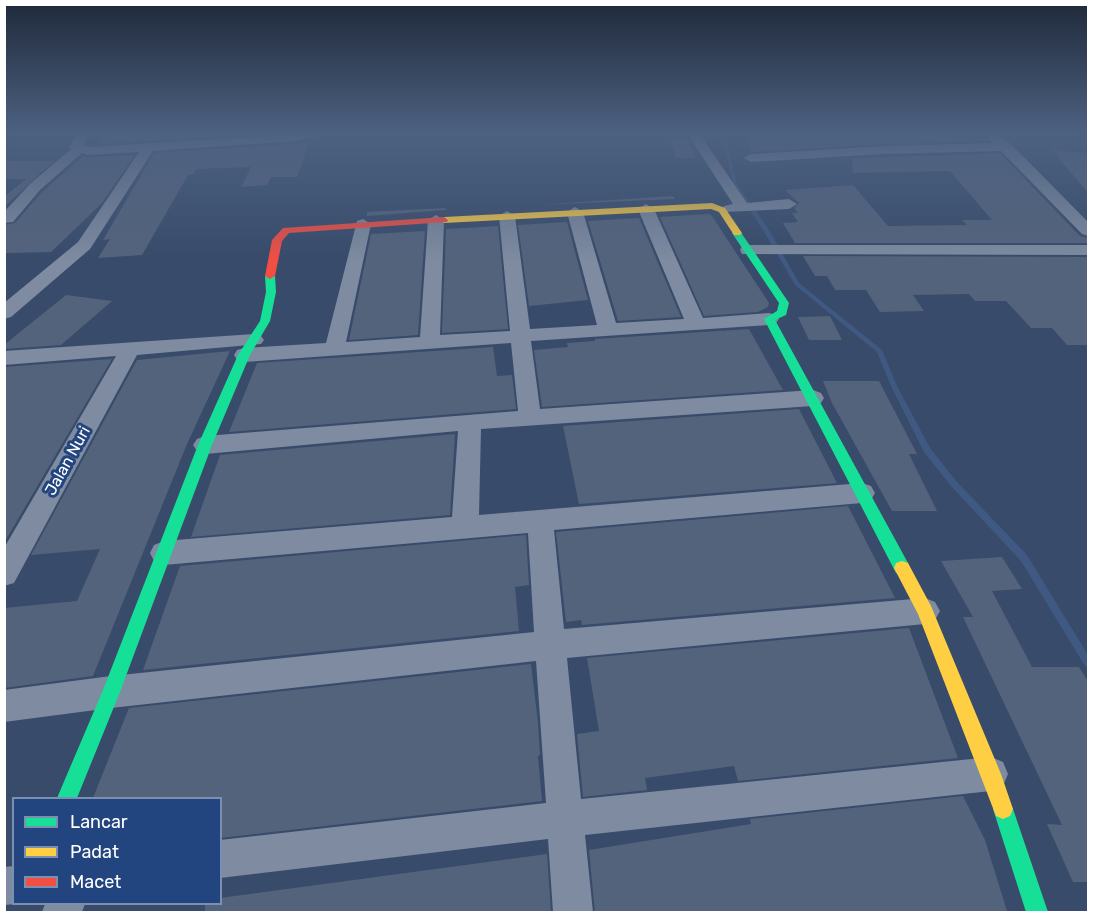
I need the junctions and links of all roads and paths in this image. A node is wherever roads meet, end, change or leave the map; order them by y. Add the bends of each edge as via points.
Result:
1 (48, 176) edge
2 (130, 176) edge
3 (725, 176) edge
4 (1034, 176) edge
5 (789, 204) dead end
6 (749, 207) junction
7 (646, 209) junction
8 (722, 210) junction
9 (575, 212) junction
10 (507, 216) junction
11 (7, 219) dead end
12 (436, 220) junction
13 (363, 224) junction
14 (1089, 231) edge
15 (757, 249) junction
16 (1089, 250) edge
17 (4, 313) edge
18 (769, 319) junction
19 (696, 324) junction
20 (608, 330) junction
21 (519, 336) junction
22 (430, 342) junction
23 (249, 347) junction
24 (130, 348) junction
25 (336, 348) junction
26 (4, 358) edge
27 (813, 398) junction
28 (530, 418) junction
29 (470, 422) junction
30 (205, 445) junction
31 (862, 493) junction
32 (540, 521) junction
33 (465, 527) junction
34 (164, 553) junction
35 (4, 574) edge
36 (925, 611) junction
37 (550, 645) junction
38 (111, 692) junction
39 (4, 706) edge
40 (991, 774) junction
41 (68, 797) edge
42 (565, 819) junction
43 (222, 859) edge
44 (573, 912) edge
45 (1037, 912) edge

1 - 11 street
2 - 17 street via 75,255
3 - 6 street
4 - 14 street
5 - 6 street
6 - 8 street
7 - 8 street via 706,206
7 - 9 street
7 - 19 street
8 - 15 street
9 - 10 street
9 - 20 street
10 - 12 street
10 - 21 street
12 - 13 street
12 - 22 street
13 - 23 street via 286,230 279,237 270,269 266,321
13 - 25 street
15 - 16 street
15 - 18 street via 784,303 782,313
18 - 19 street
18 - 27 street
19 - 20 street
20 - 21 street
21 - 22 street
21 - 28 street
22 - 25 street
23 - 24 street
23 - 25 street
23 - 30 street
24 - 26 street
24 - 35 street, Jalan Nuri
27 - 28 street
27 - 31 street
28 - 29 street
29 - 30 street
29 - 33 street
30 - 34 street
31 - 32 street
31 - 36 street
32 - 33 street
32 - 37 street
33 - 34 street
34 - 38 street
36 - 37 street
36 - 40 street
37 - 38 street
37 - 42 street
38 - 39 street
38 - 41 street
40 - 42 street
40 - 45 street
42 - 43 street
42 - 44 street

